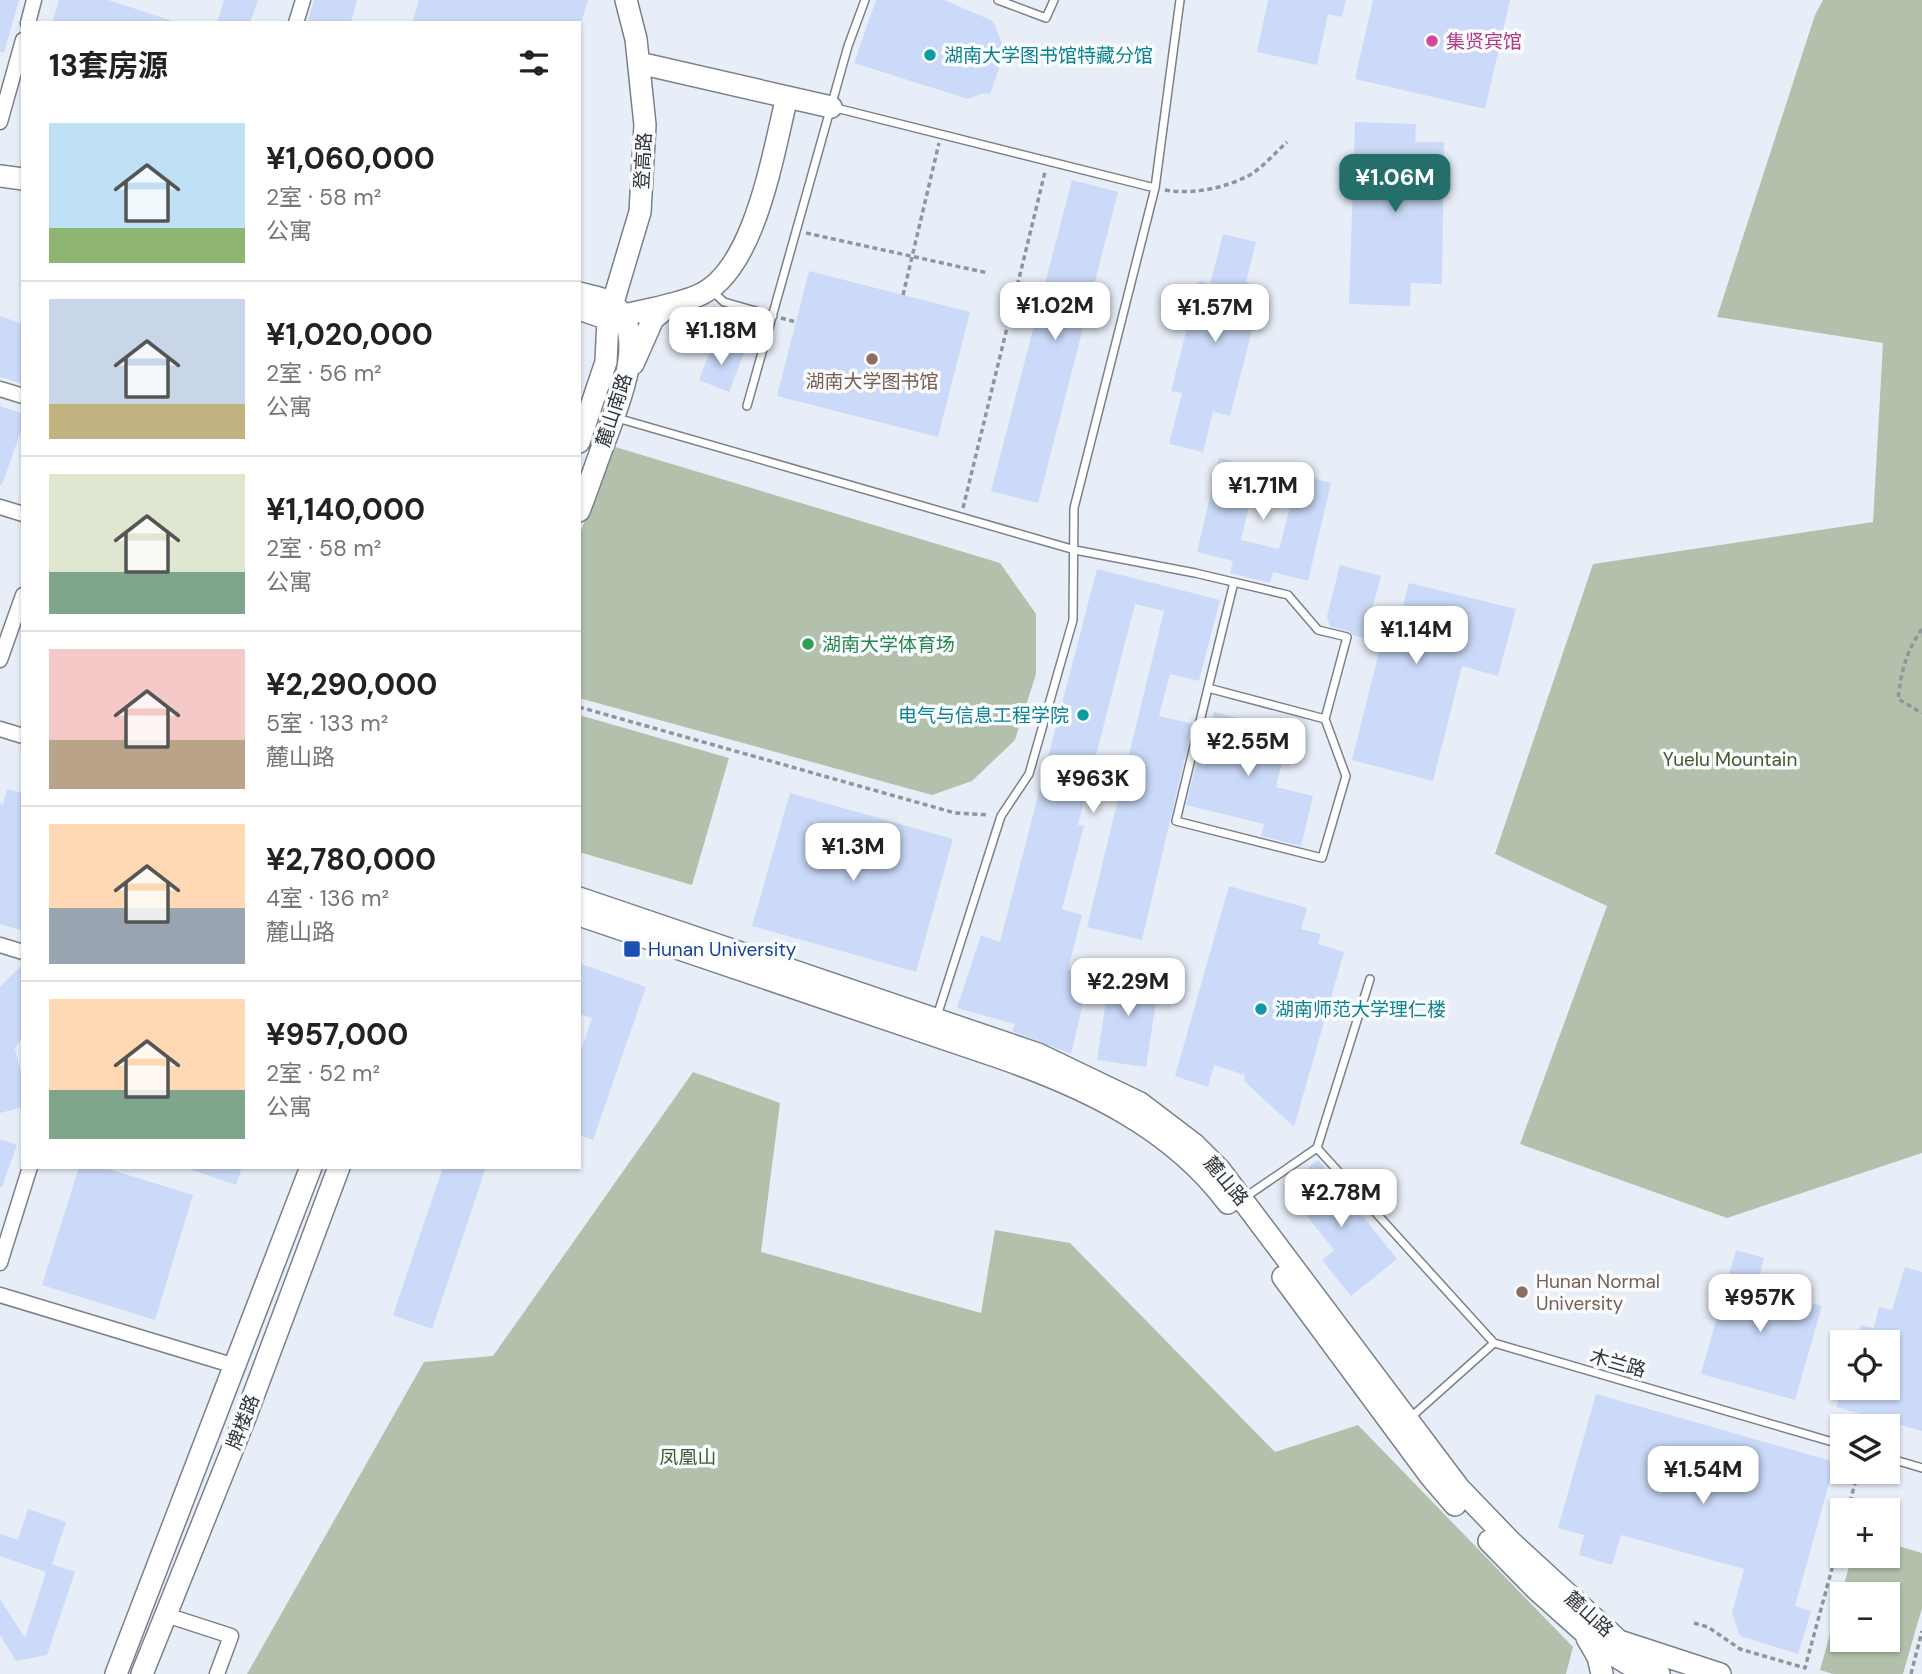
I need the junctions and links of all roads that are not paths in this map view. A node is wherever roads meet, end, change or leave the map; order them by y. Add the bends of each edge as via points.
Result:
1 (34, 0) edge
2 (303, 0) edge
3 (626, 0) edge
4 (866, 0) edge
5 (998, 0) edge
6 (1054, 0) edge
7 (1180, 0) edge
8 (28, 21) edge
9 (297, 21) edge
10 (21, 47) edge
11 (639, 63) junction
12 (787, 97) junction
13 (831, 107) junction
14 (0, 122) edge
15 (0, 163) edge
16 (21, 166) edge
17 (0, 176) edge
18 (21, 179) edge
19 (1156, 188) junction
20 (709, 288) junction
21 (581, 294) edge
22 (672, 303) junction
23 (581, 309) edge
24 (614, 313) junction
25 (773, 316) junction
26 (0, 389) edge
27 (21, 395) edge
28 (621, 396) junction
29 (747, 406) dead end
30 (613, 416) junction
31 (581, 436) edge
32 (581, 505) edge
33 (0, 507) edge
34 (21, 513) edge
35 (1075, 550) junction
36 (1234, 582) junction
37 (21, 602) edge
38 (0, 660) edge
39 (1208, 688) junction
40 (1325, 719) junction
41 (0, 729) edge
42 (21, 735) edge
43 (581, 899) edge
44 (581, 916) edge
45 (0, 945) edge
46 (21, 951) edge
47 (1370, 979) dead end
48 (936, 1019) junction
49 (1317, 1147) junction
50 (29, 1169) edge
51 (310, 1169) edge
52 (339, 1169) edge
53 (1242, 1199) junction
54 (0, 1263) edge
55 (0, 1295) edge
56 (1494, 1343) junction
57 (235, 1366) junction
58 (1409, 1420) junction
59 (1830, 1441) edge
60 (1900, 1462) edge
61 (1922, 1468) edge
62 (166, 1615) junction
63 (1620, 1662) edge
64 (116, 1674) edge
65 (142, 1674) edge
66 (217, 1674) edge
67 (1659, 1674) edge
68 (1720, 1674) edge

1 - 8 street
2 - 9 street
3 - 11 main road, 登高路
4 - 13 lane
5 - 6 lane via 1046,18
7 - 19 lane
10 - 14 street
11 - 12 main road
11 - 24 main road, 登高路 via 645,125 640,212
12 - 13 main road
12 - 20 main road via 752,230 738,259
13 - 19 lane
13 - 25 lane
15 - 16 main road
17 - 18 main road
19 - 35 lane via 1074,509
20 - 22 main road via 699,296
20 - 25 lane via 724,302
21 - 24 main road
22 - 24 main road
22 - 28 main road via 647,329
23 - 24 main road
24 - 28 main road, 麓山南路 via 629,336
24 - 31 main road via 606,362
25 - 29 lane
26 - 27 street
28 - 30 main road, 麓山南路
30 - 32 main road, 麓山南路
30 - 35 lane
33 - 34 street
35 - 36 lane
35 - 48 lane via 1073,620 1029,775 1001,816
36 - 39 lane
36 - 40 lane via 1288,595 1318,630 1347,637
37 - 38 street
39 - 40 lane
39 - 40 lane via 1176,821 1322,858 1346,776
41 - 42 street
43 - 48 main road, 麓山路
44 - 63 main road, 麓山路 via 1033,1069 1148,1127 1215,1186 1453,1502 1537,1590
45 - 46 street
47 - 49 lane
48 - 53 main road, 麓山路 via 1038,1054 1140,1103 1194,1144
49 - 53 lane
49 - 56 lane
50 - 54 street
51 - 57 main road, 牌楼路
52 - 62 main road, 牌楼路
53 - 58 main road, 麓山路
55 - 57 street
56 - 58 lane
56 - 59 lane, 木兰路
57 - 64 main road, 牌楼路
58 - 63 main road, 麓山路 via 1474,1506
60 - 61 lane
62 - 65 main road, 牌楼路
62 - 66 street via 230,1636
63 - 67 main road, 麓山路
63 - 68 main road, 麓山路

